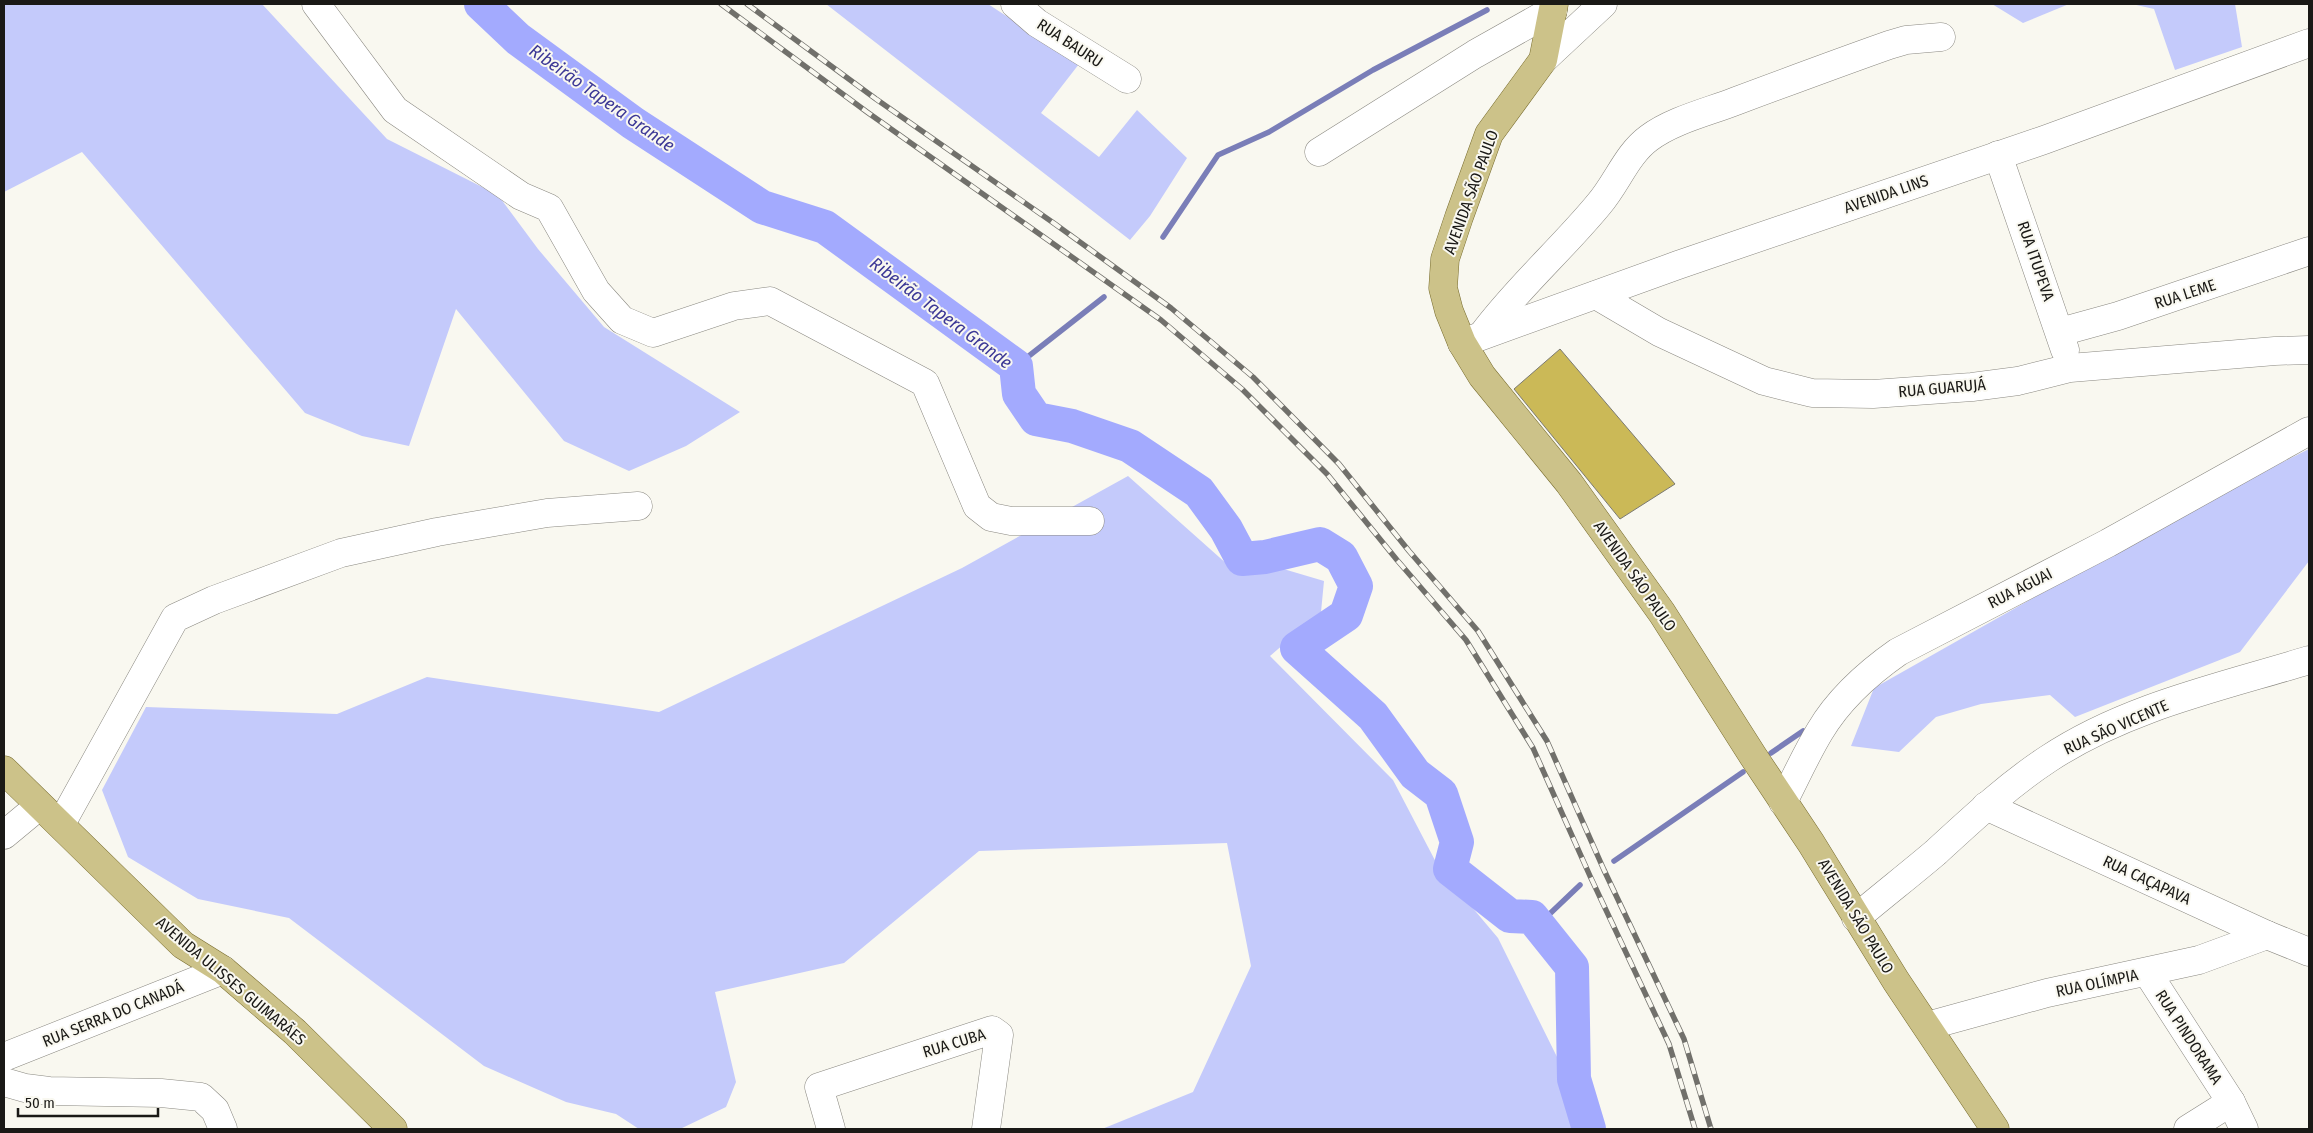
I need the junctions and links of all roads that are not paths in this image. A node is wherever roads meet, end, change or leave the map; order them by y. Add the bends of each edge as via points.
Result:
1 (316, 4) edge
2 (1015, 4) edge
3 (1603, 4) edge
4 (1553, 7) edge
5 (1941, 37) dead end
6 (2309, 43) edge
7 (1543, 60) junction
8 (1127, 79) dead end
9 (1319, 152) dead end
10 (1998, 155) junction
11 (2309, 252) edge
12 (1596, 295) junction
13 (2060, 332) junction
14 (1472, 339) junction
15 (2309, 350) edge
16 (2070, 368) junction
17 (2309, 431) edge
18 (638, 506) dead end
19 (1090, 521) dead end
20 (2309, 660) edge
21 (4, 770) edge
22 (1783, 802) junction
23 (39, 806) junction
24 (1986, 806) junction
25 (61, 824) junction
26 (4, 835) edge
27 (1856, 918) junction
28 (2267, 935) junction
29 (2309, 952) edge
30 (223, 970) junction
31 (2147, 972) junction
32 (1927, 1026) junction
33 (4, 1057) edge
34 (4, 1082) edge
35 (2231, 1102) junction
36 (223, 1129) edge
37 (393, 1129) edge
38 (831, 1129) edge
39 (986, 1129) edge
40 (1995, 1129) edge
41 (2188, 1129) edge
42 (2244, 1129) edge

1 - 19 street via 395,110 522,196 549,208 596,291 622,320 653,333 734,306 770,302 925,383 977,506 991,517 1011,522
2 - 8 street, RUA BAURU via 1037,23
3 - 7 street
4 - 7 main road, AVENIDA SÃO PAULO
4 - 9 street
5 - 14 street via 1889,45 1695,116 1648,138 1637,148 1595,209
6 - 10 street, AVENIDA LINS
7 - 14 main road, AVENIDA SÃO PAULO via 1489,134 1445,259 1443,288 1449,311
10 - 12 street, AVENIDA LINS
10 - 13 street, RUA ITUPEVA
11 - 13 street, RUA LEME via 2111,319
12 - 14 street, AVENIDA LINS
12 - 16 street, RUA GUARUJÁ via 1659,332 1764,381 1812,393 1873,394 1972,387 2018,381
13 - 16 street, RUA ITUPEVA
14 - 22 main road, AVENIDA SÃO PAULO via 1482,376 1569,483 1629,564
15 - 16 street, RUA GUARUJÁ
17 - 22 street, RUA AGUAI via 2108,543 1898,652 1878,666 1842,701 1820,730
18 - 25 street via 547,513 341,553 214,600 175,618
20 - 24 street, RUA SÃO VICENTE via 2188,695 2102,729 2048,759
21 - 23 main road, AVENIDA ULISSES GUIMARÃES
22 - 27 main road, AVENIDA SÃO PAULO
23 - 25 main road, AVENIDA ULISSES GUIMARÃES
23 - 26 street
24 - 27 street, RUA SÃO VICENTE
24 - 28 street, RUA CAÇAPAVA
25 - 30 main road, AVENIDA ULISSES GUIMARÃES via 183,945
27 - 32 main road, AVENIDA SÃO PAULO
28 - 29 street, RUA CAÇAPAVA
28 - 31 street, RUA OLÍMPIA via 2230,951
30 - 33 street, RUA SERRA DO CANADÁ
30 - 37 main road, AVENIDA ULISSES GUIMARÃES via 295,1032
31 - 32 street, RUA OLÍMPIA via 2047,993
31 - 35 street, RUA PINDORAMA
32 - 40 main road, AVENIDA SÃO PAULO
34 - 36 street via 49,1091 201,1097 215,1110
35 - 41 street, RUA PINDORAMA
35 - 42 street, RUA PINDORAMA
38 - 39 street, RUA CUBA via 818,1087 992,1030 999,1036

